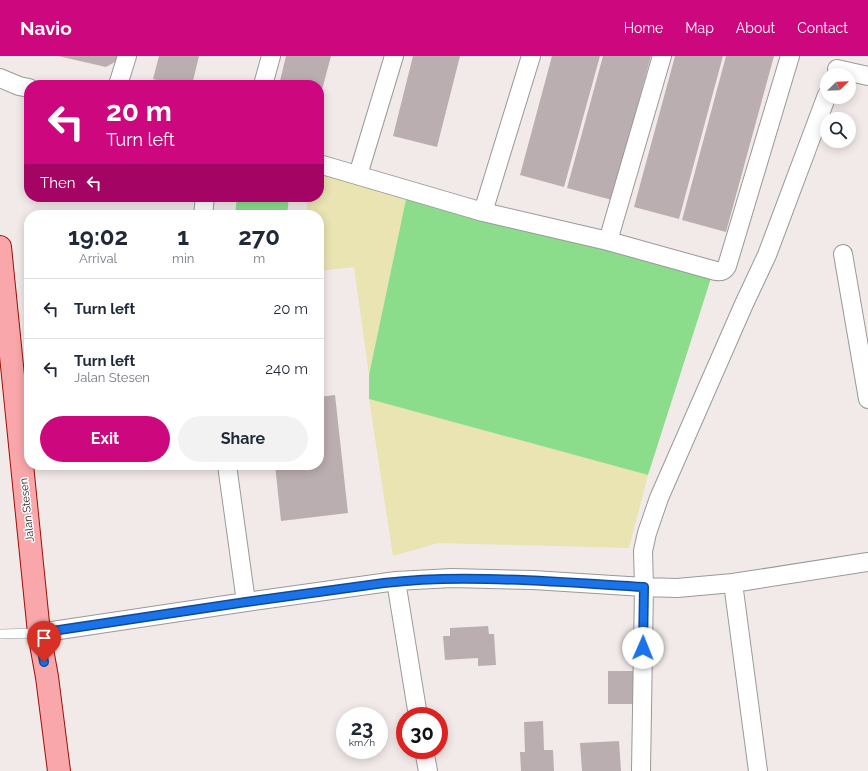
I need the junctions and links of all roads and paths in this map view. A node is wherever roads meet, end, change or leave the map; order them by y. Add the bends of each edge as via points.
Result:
1 (127, 56) edge
2 (271, 56) edge
3 (394, 56) edge
4 (532, 56) edge
5 (662, 56) edge
6 (790, 56) edge
7 (838, 67) edge
8 (868, 76) edge
9 (0, 78) edge
10 (120, 80) edge
11 (264, 80) edge
12 (24, 87) edge
13 (824, 104) edge
14 (324, 165) edge
15 (358, 175) junction
16 (484, 212) junction
17 (608, 241) junction
18 (0, 248) edge
19 (843, 254) dead end
20 (868, 399) edge
21 (228, 470) edge
22 (868, 562) edge
23 (396, 582) junction
24 (733, 583) junction
25 (644, 587) junction
26 (246, 602) junction
27 (39, 633) junction
28 (0, 634) edge
29 (417, 707) edge
30 (426, 759) edge
31 (59, 771) edge
32 (428, 771) edge
33 (640, 771) edge
34 (758, 771) edge

1 - 10 street
2 - 11 street
3 - 15 street
4 - 16 street
5 - 17 street
6 - 17 street via 725,269 720,272
7 - 8 street
9 - 12 street
13 - 25 street via 767,255 659,498 643,551
14 - 15 street
15 - 16 street
16 - 17 street
18 - 27 main road, Jalan Stesen
19 - 20 street
21 - 26 street
22 - 24 street
23 - 25 street via 452,578
23 - 26 street
23 - 29 street
24 - 25 street via 677,588
24 - 34 street
25 - 33 street
26 - 27 street
27 - 28 lane
27 - 31 main road, Jalan Stesen
30 - 32 street

